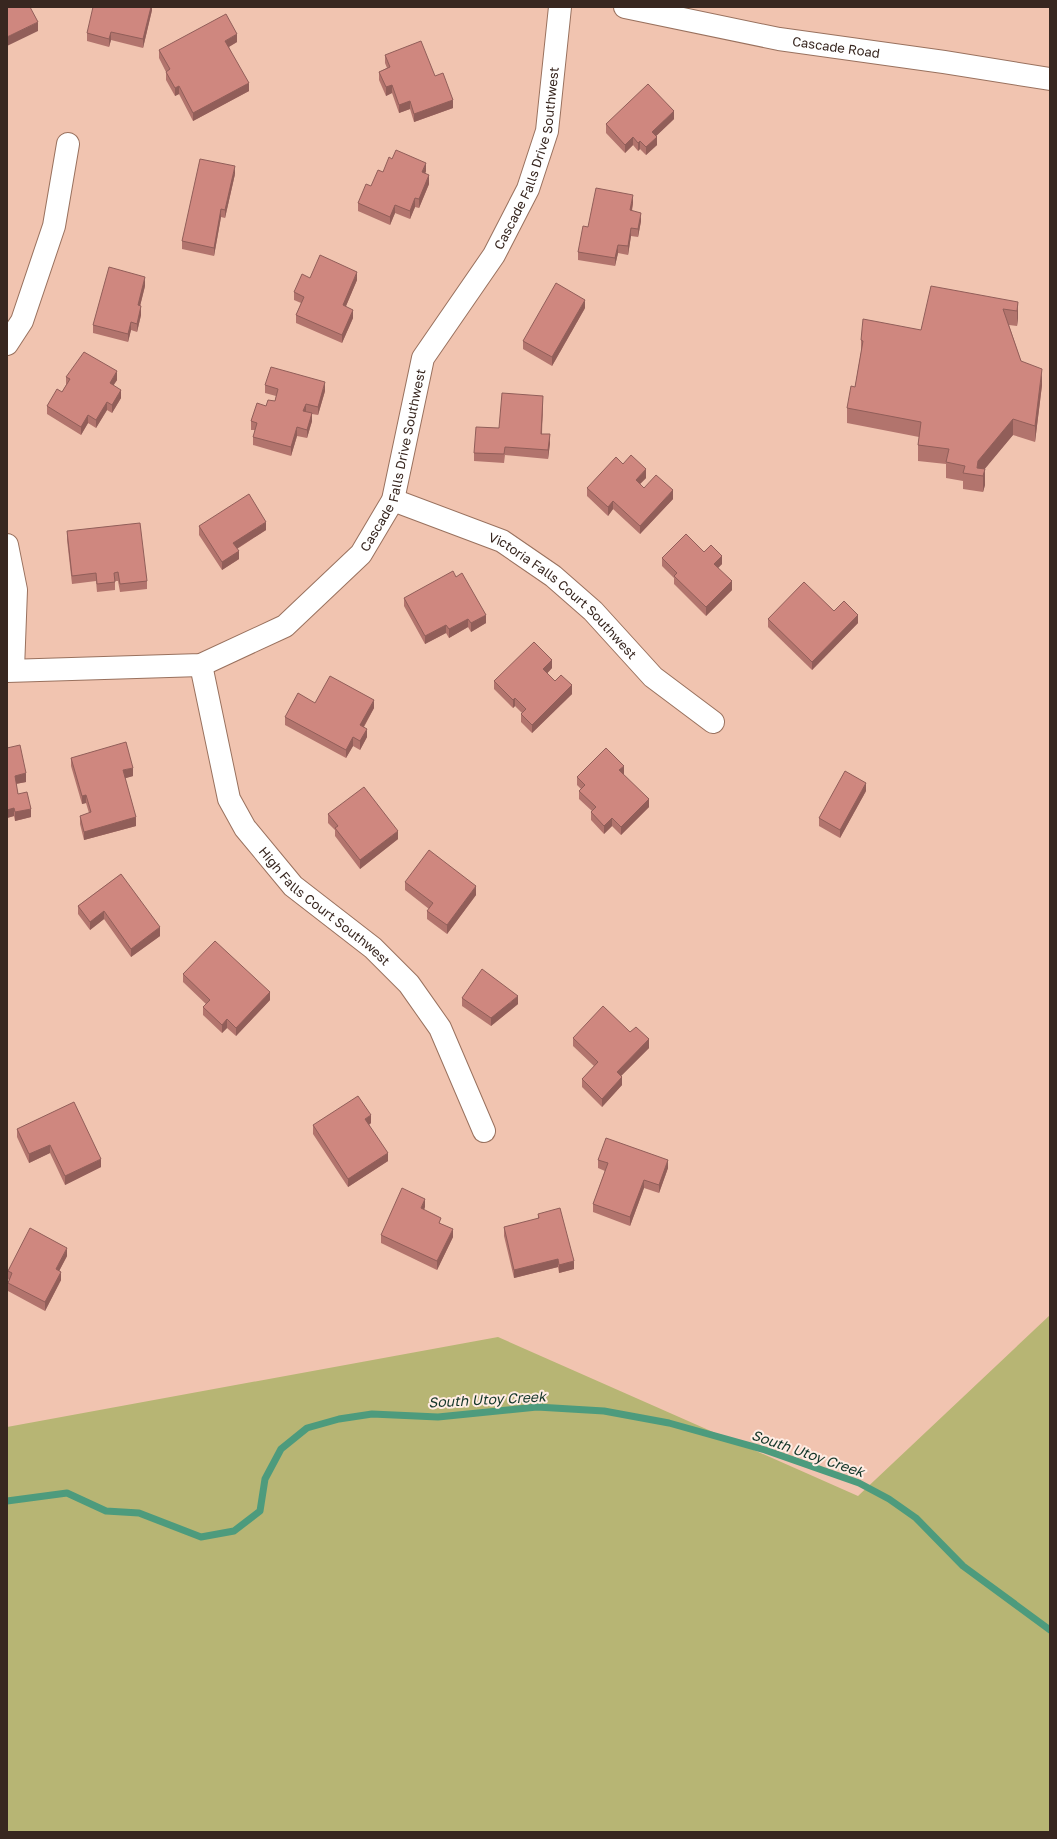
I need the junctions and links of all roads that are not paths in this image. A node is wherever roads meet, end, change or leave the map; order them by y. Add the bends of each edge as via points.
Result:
1 (560, 7) edge
2 (625, 7) edge
3 (1050, 79) edge
4 (68, 144) dead end
5 (7, 344) edge
6 (393, 500) junction
7 (7, 545) edge
8 (201, 665) junction
9 (10, 670) edge
10 (713, 722) dead end
11 (484, 1130) dead end

1 - 6 street, Cascade Falls Drive Southwest via 547,131 528,189 494,255 423,358
2 - 3 street, Cascade Road via 779,39
4 - 5 street via 54,226 22,320
6 - 8 street, Cascade Falls Drive Southwest via 361,554 285,626
6 - 10 street, Victoria Falls Court Southwest via 502,541 553,576 593,611 653,677
7 - 9 street via 16,590
8 - 9 street, Cascade Falls Drive Southwest
8 - 11 street, High Falls Court Southwest via 229,799 245,828 293,886 373,948 409,984 440,1028

